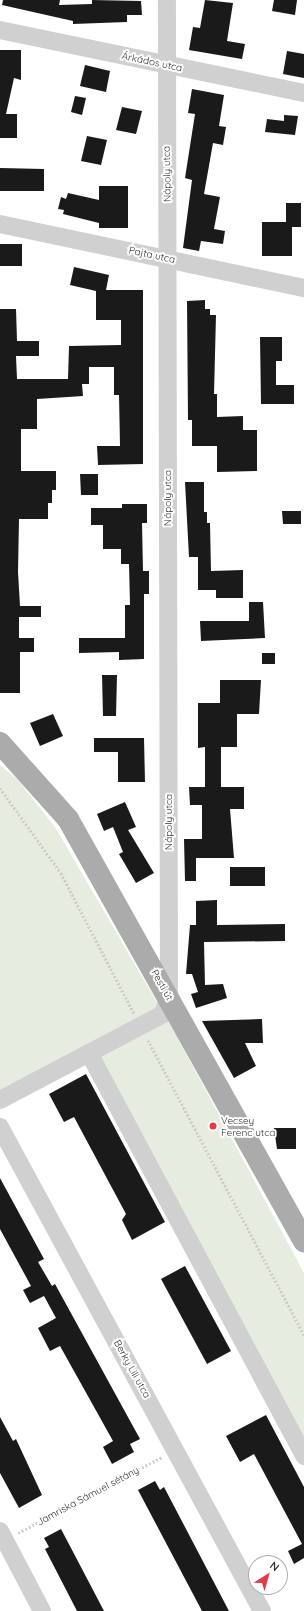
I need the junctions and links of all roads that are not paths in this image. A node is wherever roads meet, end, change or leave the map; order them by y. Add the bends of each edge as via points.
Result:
1 (166, 0) edge
2 (0, 30) edge
3 (166, 65) junction
4 (304, 93) edge
5 (0, 224) edge
6 (168, 258) junction
7 (304, 288) edge
8 (0, 743) edge
9 (169, 996) junction
10 (89, 1053) junction
11 (0, 1100) edge
12 (0, 1127) edge
13 (304, 1241) edge
14 (304, 1456) edge
15 (2, 1536) edge
16 (42, 1611) edge
17 (262, 1611) edge

1 - 3 street, Nápoly utca
2 - 3 street, Árkádos utca
3 - 4 street, Árkádos utca
3 - 6 street, Nápoly utca
5 - 6 street, Pajta utca
6 - 7 street, Pajta utca
6 - 9 street, Nápoly utca
8 - 9 main road, Pesti út via 68,819
9 - 10 street via 163,1014
9 - 13 main road, Pesti út
10 - 11 street
10 - 14 street
12 - 17 street, Berky Lili utca
15 - 16 street

